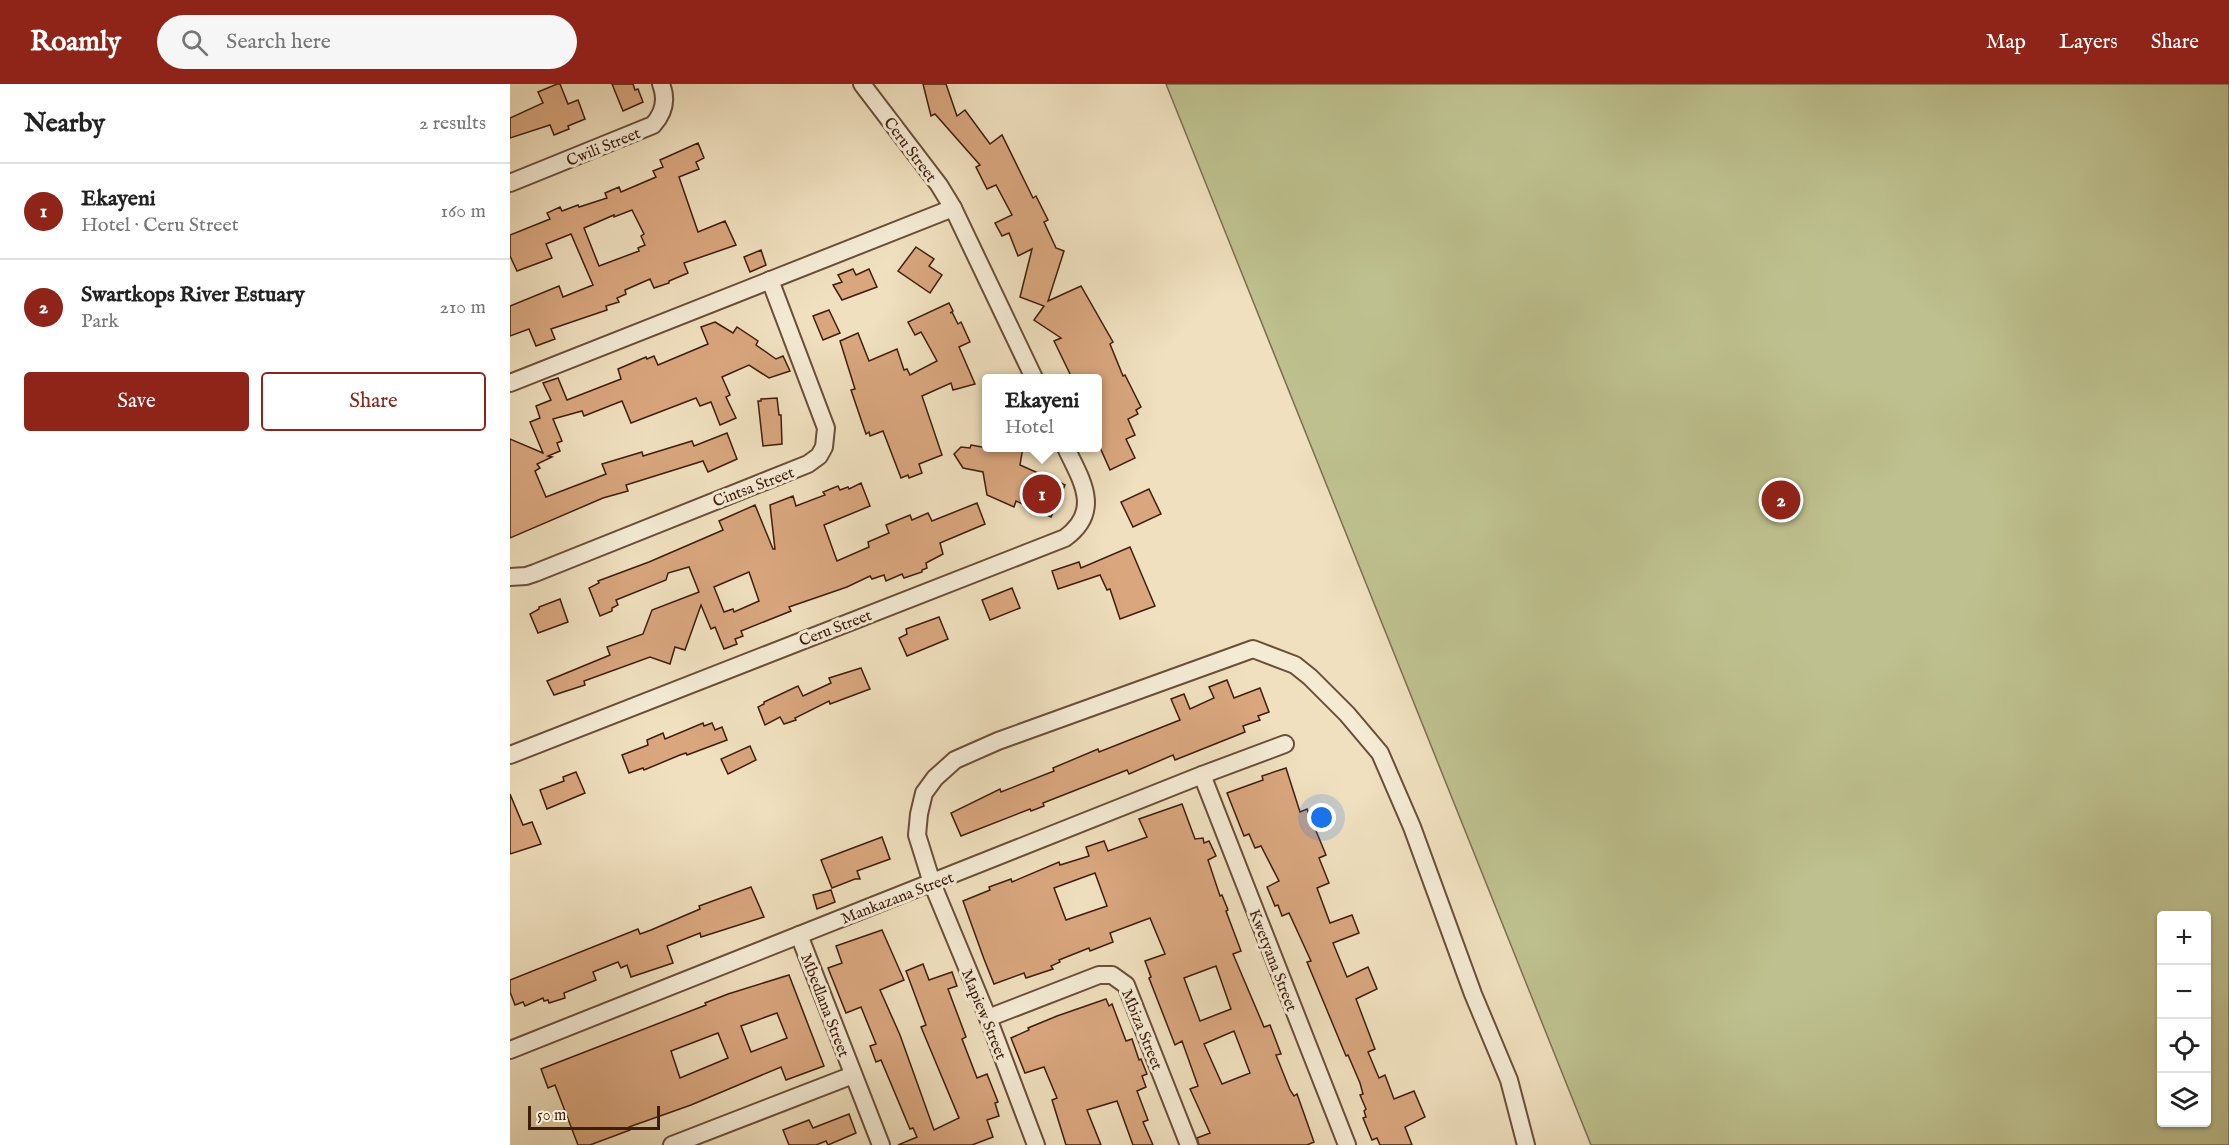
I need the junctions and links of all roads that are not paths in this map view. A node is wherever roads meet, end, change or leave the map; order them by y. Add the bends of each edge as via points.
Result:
1 (661, 84) edge
2 (862, 84) edge
3 (510, 183) edge
4 (953, 208) junction
5 (770, 279) junction
6 (1032, 374) edge
7 (510, 383) edge
8 (1068, 452) edge
9 (510, 577) edge
10 (1285, 744) dead end
11 (510, 755) edge
12 (1202, 775) junction
13 (932, 883) junction
14 (799, 935) junction
15 (988, 1018) junction
16 (510, 1050) edge
17 (853, 1075) junction
18 (672, 1145) edge
19 (881, 1145) edge
20 (1036, 1145) edge
21 (1189, 1145) edge
22 (1347, 1145) edge
23 (1526, 1145) edge

1 - 3 street, Cwili Street via 664,101 653,125
2 - 4 street, Ceru Street
4 - 5 street
4 - 6 street, Ceru Street
5 - 7 street
5 - 9 street, Cintsa Street via 826,428 819,456 794,471 535,573
8 - 11 street, Ceru Street via 1085,488 1086,510 1077,529 1065,538
10 - 12 street, Mankazana Street
12 - 13 street, Mankazana Street
12 - 22 street, Kwetyana Street
13 - 14 street, Mankazana Street
13 - 15 street, Mapiew Street
13 - 23 street, Mapiew Street via 917,835 919,814 924,793 955,760 1253,649 1295,665 1325,690 1380,753 1509,1080
14 - 16 street, Mankazana Street
14 - 17 street, Mbedlana Street
15 - 20 street, Mapiew Street
15 - 21 street, Mbiza Street via 1099,975 1118,977 1126,984
17 - 18 street, Mbedlana Street
17 - 19 street, Mbedlana Street

